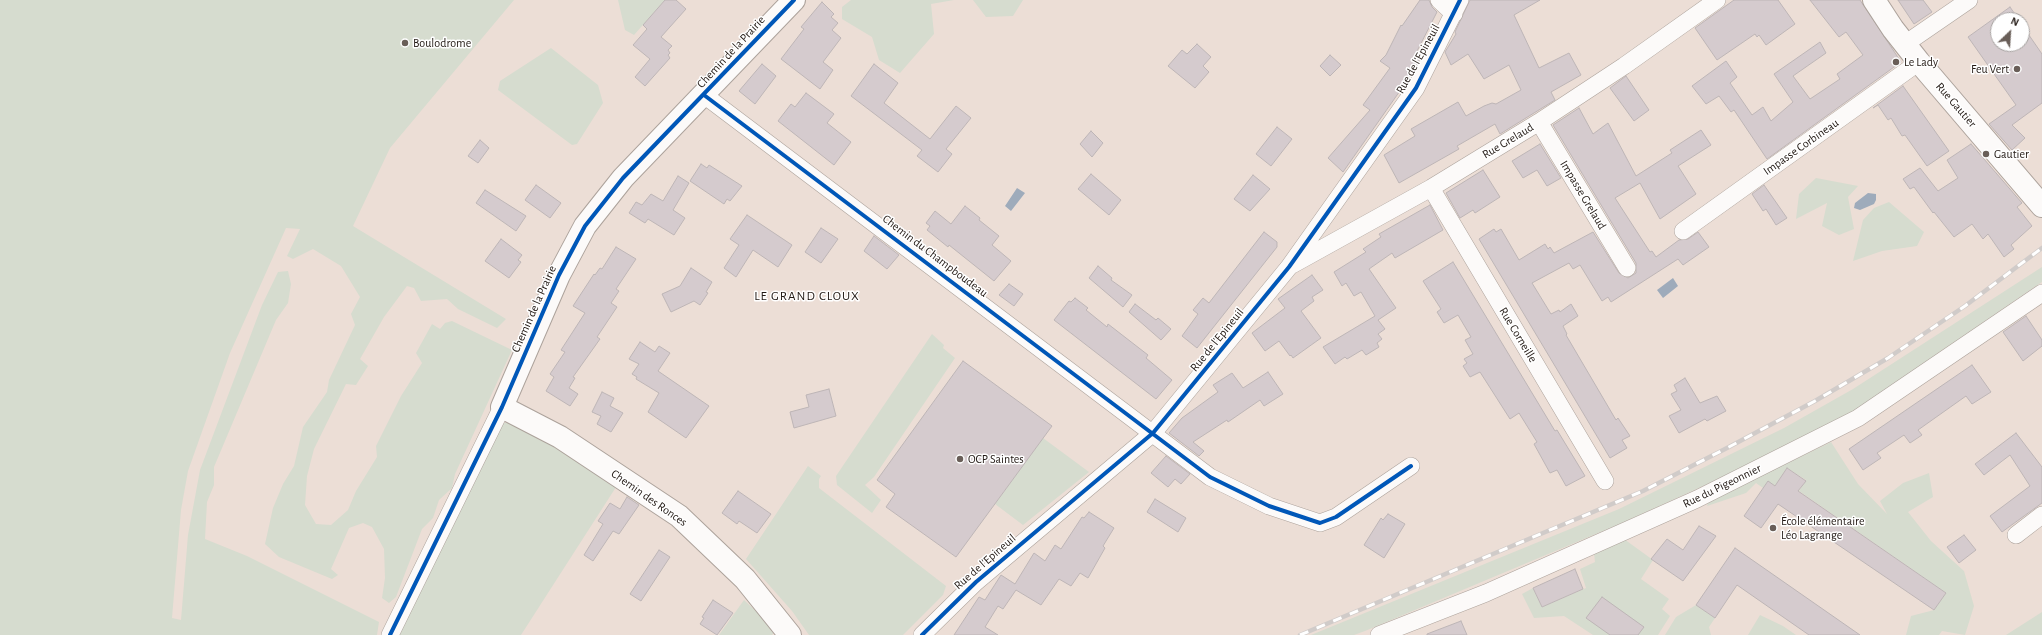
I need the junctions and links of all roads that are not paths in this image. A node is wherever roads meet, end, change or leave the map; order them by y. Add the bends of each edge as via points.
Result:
1 (794, 0) edge
2 (1439, 0) edge
3 (1717, 0) edge
4 (1874, 0) edge
5 (1969, 0) edge
6 (1457, 7) edge
7 (1905, 44) junction
8 (1919, 62) junction
9 (704, 95) junction
10 (1539, 122) junction
11 (1431, 188) junction
12 (2042, 206) edge
13 (1683, 231) dead end
14 (1289, 267) junction
15 (1627, 268) dead end
16 (2042, 293) edge
17 (502, 407) junction
18 (1153, 433) junction
19 (1411, 466) dead end
20 (1605, 481) dead end
21 (2042, 515) edge
22 (2016, 535) dead end
23 (390, 635) edge
24 (790, 635) edge
25 (922, 635) edge
26 (1379, 635) edge

1 - 9 street, Chemin de la Prairie
2 - 6 street
3 - 10 street, Rue Grelaud
4 - 7 street, Rue Gautier
5 - 7 street
6 - 14 street, Rue de l'Epineuil via 1416,88
7 - 8 street, Rue Gautier
8 - 12 street, Rue Gautier
8 - 13 street, Impasse Corbineau
9 - 17 street, Chemin de la Prairie via 622,178 585,226 559,275
9 - 18 street, Chemin du Champboudeau
10 - 11 street, Rue Grelaud
10 - 15 street, Impasse Grelaud
11 - 14 street, Rue Grelaud
11 - 20 street, Rue Corneille
14 - 18 street, Rue de l'Epineuil
16 - 26 street, Rue du Pigeonnier via 1858,418 1697,499 1486,593
17 - 23 street, Chemin de la Prairie
17 - 24 street, Chemin des Ronces via 560,437 679,516 745,579
18 - 19 street, Chemin du Champboudeau via 1210,477 1269,506 1320,523 1336,517
18 - 25 street, Rue de l'Epineuil via 976,582
21 - 22 street

